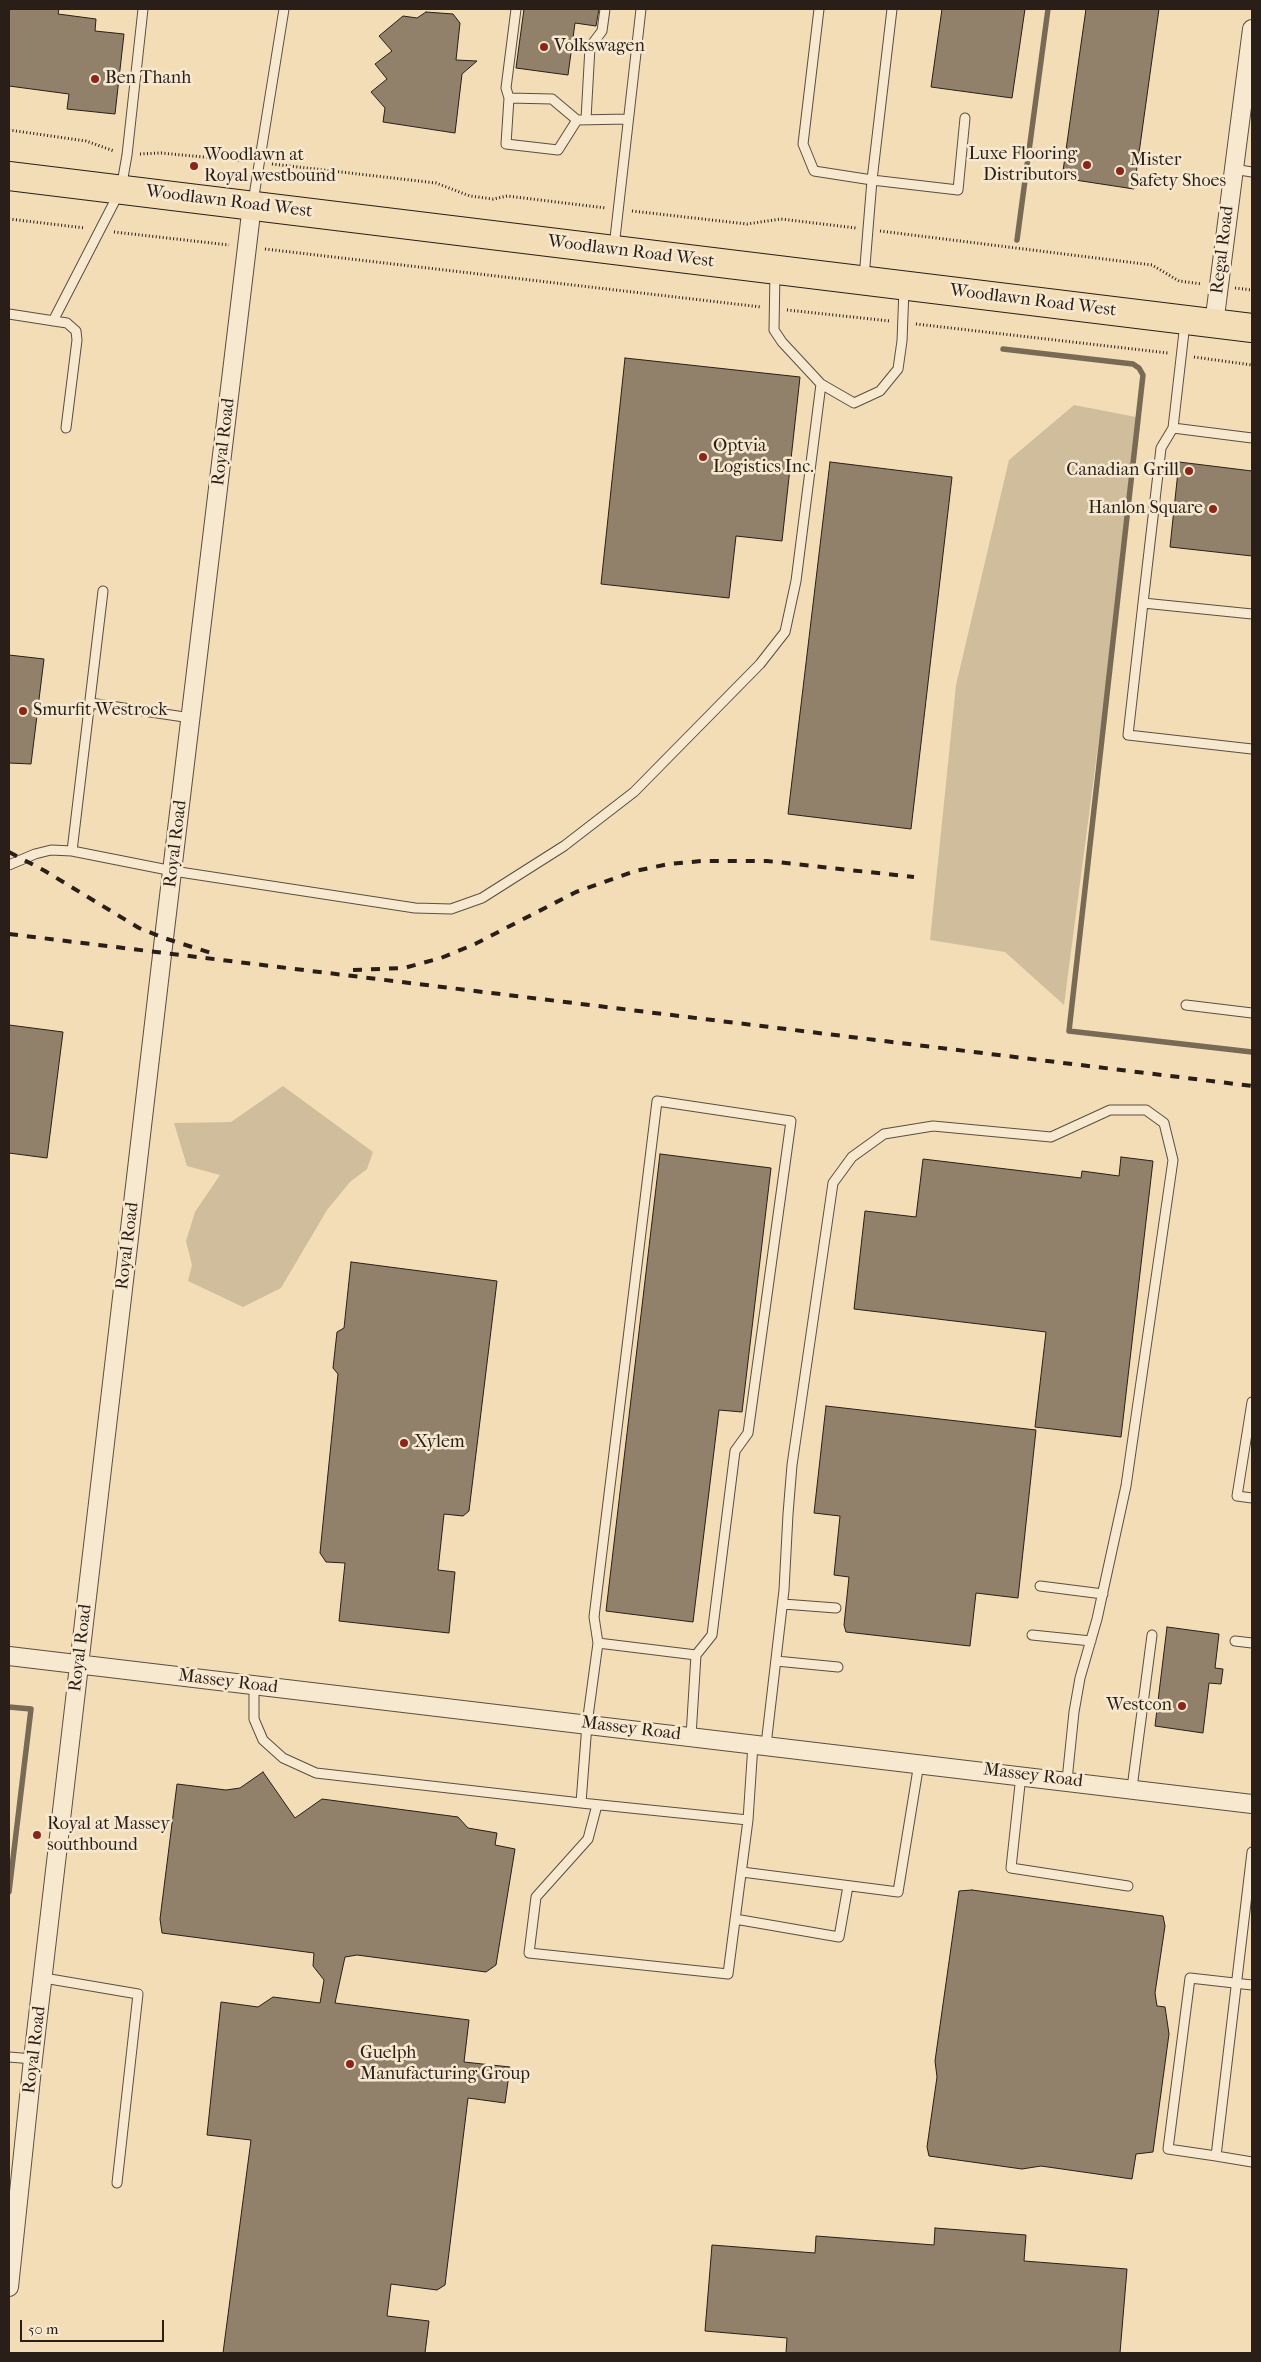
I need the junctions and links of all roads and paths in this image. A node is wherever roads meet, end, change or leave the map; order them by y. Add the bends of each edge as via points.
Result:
1 (143, 9) edge
2 (284, 9) edge
3 (516, 9) edge
4 (605, 9) edge
5 (640, 9) edge
6 (819, 9) edge
7 (892, 9) edge
8 (1252, 29) edge
9 (509, 98) junction
10 (1246, 111) edge
11 (965, 118) dead end
12 (581, 119) junction
13 (628, 119) junction
14 (9, 130) edge
15 (127, 155) junction
16 (260, 162) junction
17 (1232, 169) junction
18 (1252, 172) edge
19 (9, 176) edge
20 (872, 180) junction
21 (121, 189) junction
22 (252, 205) junction
23 (618, 209) junction
24 (9, 220) edge
25 (101, 230) junction
26 (868, 230) junction
27 (247, 247) junction
28 (614, 250) junction
29 (775, 269) junction
30 (864, 280) junction
31 (904, 285) junction
32 (1219, 286) junction
33 (774, 309) junction
34 (9, 314) edge
35 (1185, 320) junction
36 (53, 321) junction
37 (903, 322) junction
38 (1214, 324) junction
39 (1252, 328) edge
40 (1181, 355) junction
41 (1252, 365) edge
42 (822, 384) junction
43 (66, 428) dead end
44 (1173, 428) junction
45 (1252, 438) edge
46 (103, 591) dead end
47 (1143, 602) junction
48 (1252, 614) edge
49 (90, 702) junction
50 (191, 718) junction
51 (1252, 749) edge
52 (72, 851) junction
53 (9, 865) edge
54 (173, 871) junction
55 (1186, 1005) dead end
56 (1252, 1013) edge
57 (1252, 1402) edge
58 (1252, 1498) edge
59 (1040, 1586) dead end
60 (1103, 1594) junction
61 (783, 1604) junction
62 (836, 1608) dead end
63 (1032, 1635) dead end
64 (1152, 1635) dead end
65 (1091, 1641) junction
66 (1234, 1641) dead end
67 (598, 1643) junction
68 (1252, 1643) edge
69 (696, 1655) junction
70 (9, 1656) edge
71 (776, 1661) junction
72 (79, 1665) junction
73 (838, 1667) dead end
74 (254, 1685) junction
75 (587, 1724) junction
76 (691, 1736) junction
77 (760, 1744) junction
78 (919, 1763) junction
79 (1021, 1775) junction
80 (1067, 1780) junction
81 (1132, 1788) junction
82 (581, 1803) junction
83 (1252, 1804) edge
84 (597, 1805) junction
85 (748, 1820) junction
86 (1252, 1852) edge
87 (742, 1872) junction
88 (848, 1886) junction
89 (1128, 1886) dead end
90 (736, 1919) junction
91 (44, 1978) junction
92 (1236, 1984) junction
93 (1252, 1985) edge
94 (9, 2057) edge
95 (33, 2059) junction
96 (1216, 2156) junction
97 (1252, 2162) edge
98 (116, 2183) dead end
99 (9, 2287) edge

1 - 15 lane
2 - 16 lane
3 - 9 lane via 506,88
4 - 12 lane via 602,31 590,47
5 - 13 lane
6 - 20 lane via 803,144 814,171
7 - 20 lane
8 - 10 street, Regal Road
9 - 12 lane via 552,99
9 - 12 lane via 506,144 558,150
10 - 17 street, Regal Road
11 - 20 lane via 958,190
12 - 13 lane
13 - 23 lane
14 - 15 path via 86,141
15 - 16 path via 162,153
15 - 21 lane
16 - 22 lane
16 - 23 path via 436,183 470,196 493,199 507,196
17 - 18 lane
17 - 32 street, Regal Road
19 - 21 main road, Woodlawn Road West
20 - 26 lane
21 - 22 main road, Woodlawn Road West
21 - 25 lane
22 - 27 street, Royal Road
22 - 28 main road, Woodlawn Road West
23 - 26 path via 747,224 781,219
23 - 28 lane
24 - 25 path
25 - 27 path
25 - 36 lane
26 - 30 lane
26 - 32 path via 1152,265 1179,281
27 - 33 path
27 - 50 street, Royal Road
28 - 29 main road, Woodlawn Road West
29 - 30 main road, Woodlawn Road West
29 - 33 lane
30 - 31 main road, Woodlawn Road West
31 - 35 main road, Woodlawn Road West
31 - 37 lane
32 - 38 street, Regal Road
33 - 37 path
33 - 42 lane via 774,330
34 - 36 lane
35 - 38 main road, Woodlawn Road West
35 - 40 lane
36 - 43 lane via 67,323 76,331 78,340
37 - 40 path
37 - 42 lane via 898,369 880,391 854,403
38 - 39 main road, Woodlawn Road West
40 - 41 path
40 - 44 lane
42 - 54 lane via 796,581 785,632 760,664 634,792 564,846 482,898 451,909 415,908
44 - 45 lane
44 - 47 lane via 1161,448
46 - 49 lane
47 - 48 lane
47 - 51 lane via 1128,735
49 - 50 lane
49 - 52 lane
50 - 54 street, Royal Road
52 - 53 lane via 51,850
52 - 54 lane
54 - 72 street, Royal Road
55 - 56 lane
57 - 58 lane via 1237,1496
59 - 60 lane
60 - 61 lane via 1126,1486 1173,1160 1164,1123 1146,1110 1110,1110 1051,1137 933,1126 884,1134 852,1157 833,1183 792,1465
60 - 65 lane
61 - 62 lane
61 - 71 lane
63 - 65 lane
64 - 81 lane
65 - 80 lane via 1074,1712
66 - 68 lane
67 - 69 lane
67 - 69 lane via 594,1617 657,1100 791,1121 748,1433 735,1451 712,1635
67 - 75 lane
69 - 76 lane
70 - 72 street, Massey Road
71 - 73 lane
71 - 77 lane
72 - 74 street, Massey Road
72 - 91 street, Royal Road
74 - 75 street, Massey Road
74 - 82 lane via 254,1719 263,1740 283,1758 316,1773
75 - 76 street, Massey Road
75 - 82 lane
76 - 77 street, Massey Road
77 - 78 street, Massey Road
77 - 85 lane
78 - 79 street, Massey Road
78 - 88 lane via 898,1892
79 - 80 street, Massey Road
79 - 89 lane via 1011,1868
80 - 81 street, Massey Road
81 - 83 street, Massey Road
82 - 84 lane
84 - 85 lane
84 - 90 lane via 588,1840 536,1897 529,1953 728,1974
85 - 87 lane
86 - 92 lane
87 - 88 lane
87 - 90 lane
88 - 90 lane via 839,1937
91 - 95 street, Royal Road
91 - 98 lane via 138,1994
92 - 93 lane
92 - 96 lane
92 - 96 lane via 1190,1978 1168,2149
94 - 95 lane
95 - 99 street, Royal Road
96 - 97 lane

